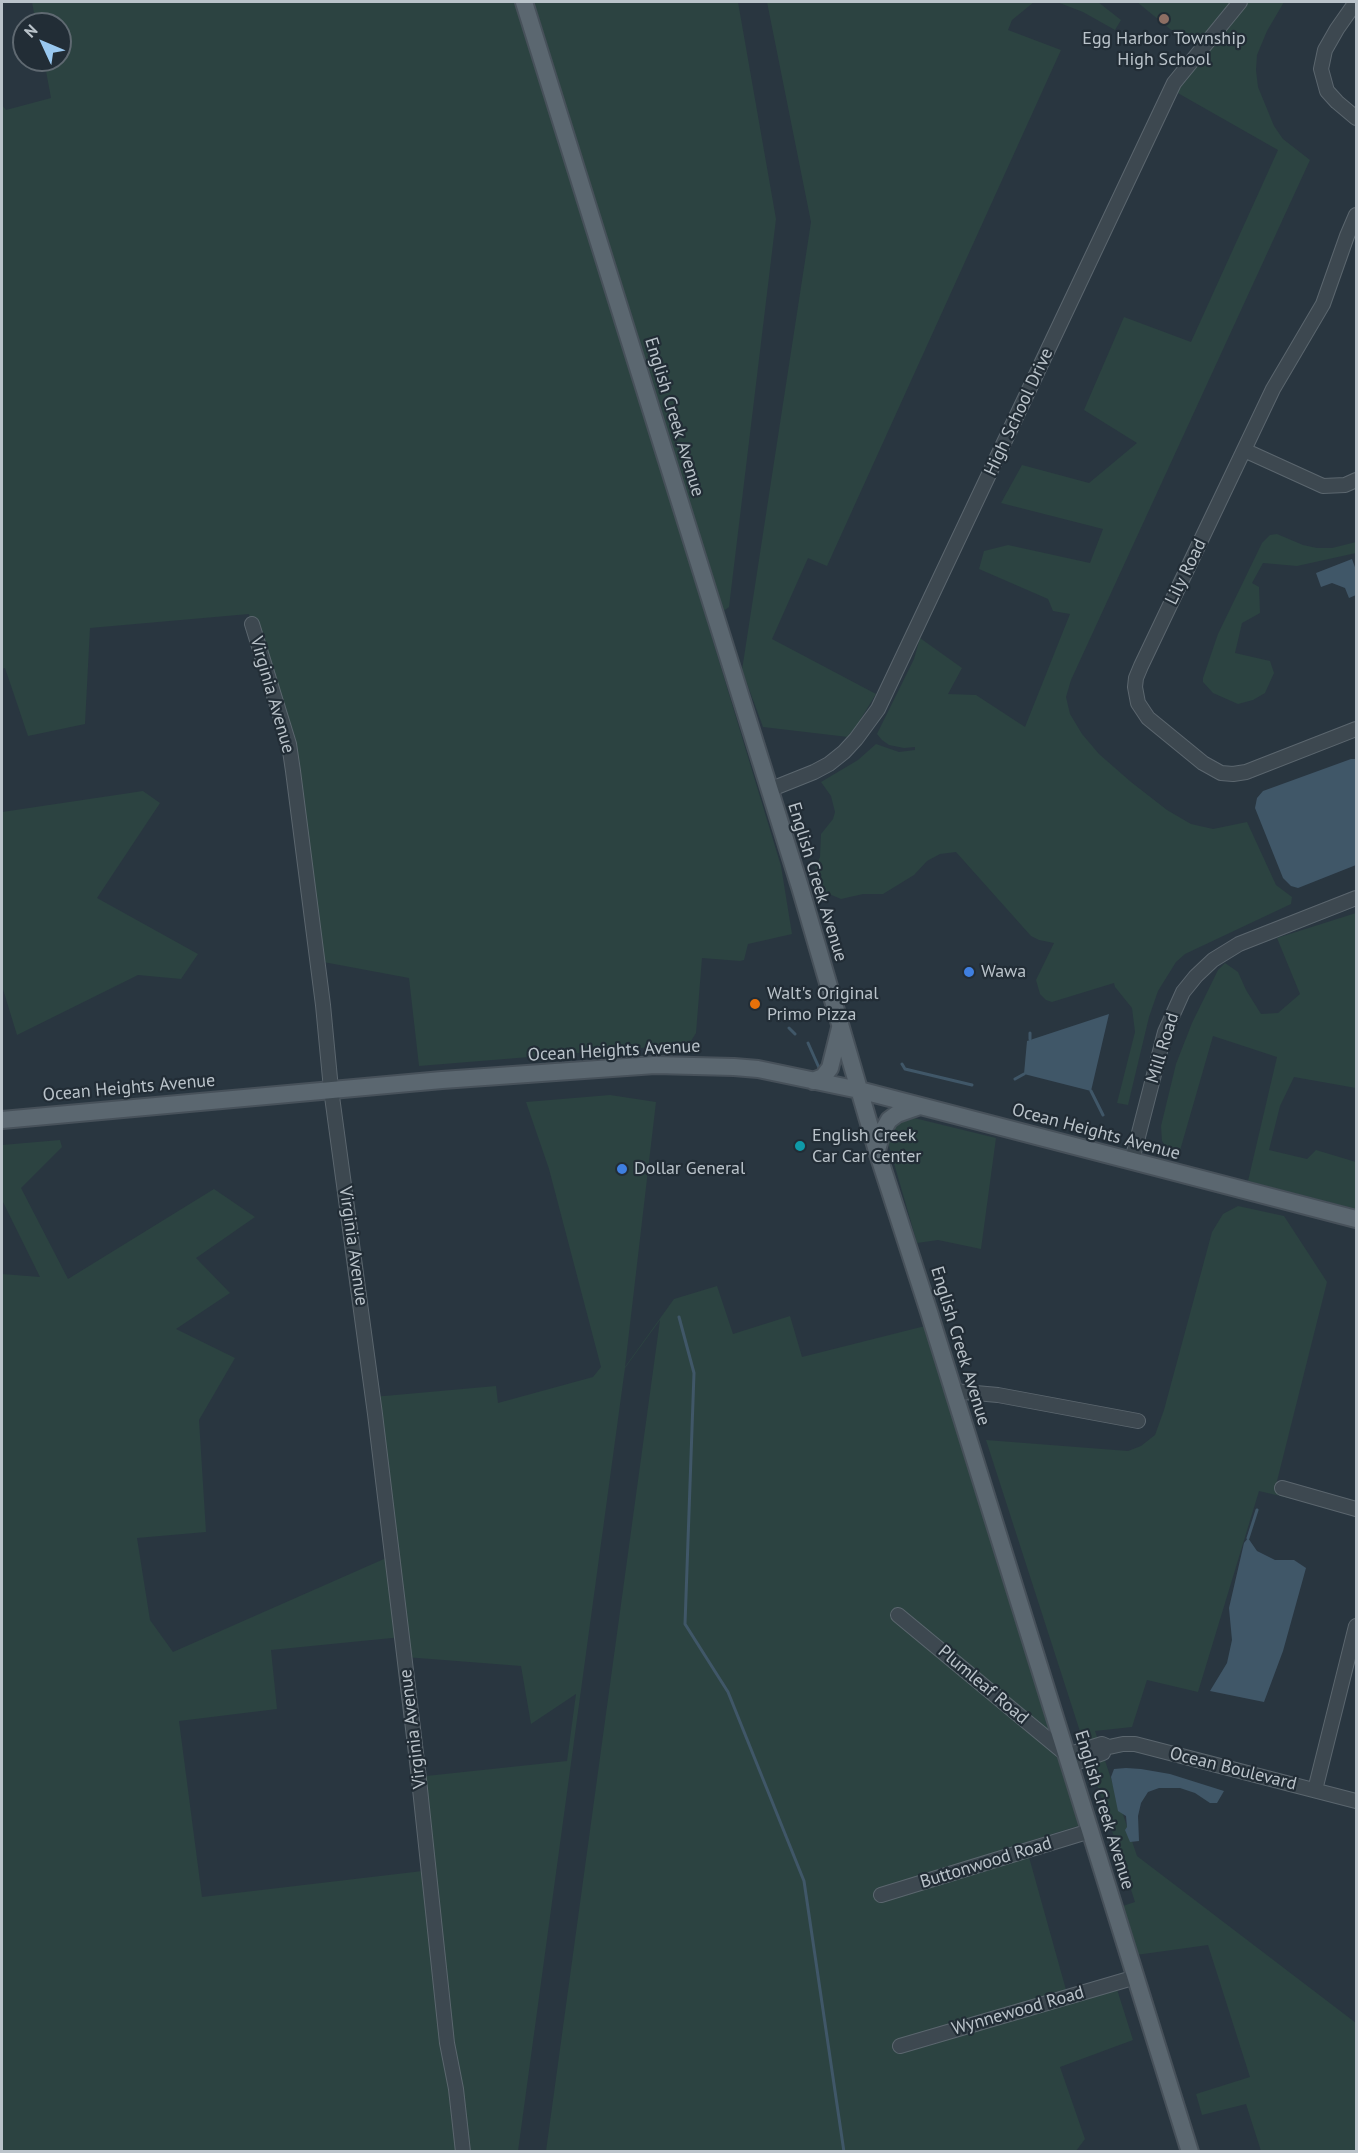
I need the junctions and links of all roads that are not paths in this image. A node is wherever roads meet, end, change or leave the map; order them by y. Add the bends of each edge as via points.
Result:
1 (524, 2) edge
2 (1240, 2) edge
3 (1356, 2) edge
4 (1356, 118) edge
5 (1356, 216) edge
6 (1244, 450) junction
7 (1356, 480) edge
8 (252, 624) dead end
9 (1356, 729) edge
10 (768, 790) junction
11 (1356, 898) edge
12 (840, 1027) junction
13 (813, 1081) junction
14 (331, 1089) junction
15 (859, 1090) junction
16 (920, 1106) junction
17 (2, 1120) edge
18 (877, 1151) junction
19 (1132, 1160) junction
20 (1356, 1219) edge
21 (953, 1391) junction
22 (1138, 1421) dead end
23 (1282, 1488) dead end
24 (1356, 1509) edge
25 (898, 1615) dead end
26 (1356, 1626) edge
27 (1068, 1760) junction
28 (1315, 1790) junction
29 (1356, 1801) edge
30 (1090, 1831) junction
31 (881, 1895) dead end
32 (1136, 1977) junction
33 (900, 2046) dead end
34 (463, 2151) edge
35 (1190, 2151) edge

1 - 10 main road, English Creek Avenue
2 - 10 street, High School Drive via 1174,84 878,709 856,739 829,764
3 - 4 street via 1325,50 1321,69 1327,91
5 - 6 street, Lily Road via 1323,304 1273,389
6 - 7 street via 1323,486 1346,485
6 - 9 street, Lily Road via 1138,673 1138,703 1152,721 1203,764 1227,774 1246,772
8 - 14 street, Virginia Avenue via 289,744
10 - 12 main road, English Creek Avenue
11 - 19 street, Mill Road via 1239,944 1196,976 1165,1032
12 - 13 main road via 830,1068
12 - 15 main road, English Creek Avenue
13 - 14 main road, Ocean Heights Avenue via 745,1068 695,1064
13 - 15 main road, Ocean Heights Avenue
14 - 17 main road, Ocean Heights Avenue
14 - 34 street, Virginia Avenue via 374,1403 447,2043
15 - 16 main road, Ocean Heights Avenue
15 - 18 main road, English Creek Avenue
16 - 18 main road via 889,1120
16 - 19 main road, Ocean Heights Avenue
18 - 21 main road, English Creek Avenue
19 - 20 main road, Ocean Heights Avenue
21 - 22 street via 998,1395
21 - 27 main road, English Creek Avenue
23 - 24 street
25 - 27 street, Plumleaf Road
26 - 28 street
27 - 28 street, Ocean Boulevard via 1103,1753 1123,1743 1135,1744
27 - 30 main road, English Creek Avenue
28 - 29 street, Ocean Boulevard
30 - 31 street, Buttonwood Road
30 - 32 main road, English Creek Avenue
32 - 33 street, Wynnewood Road
32 - 35 main road, English Creek Avenue

